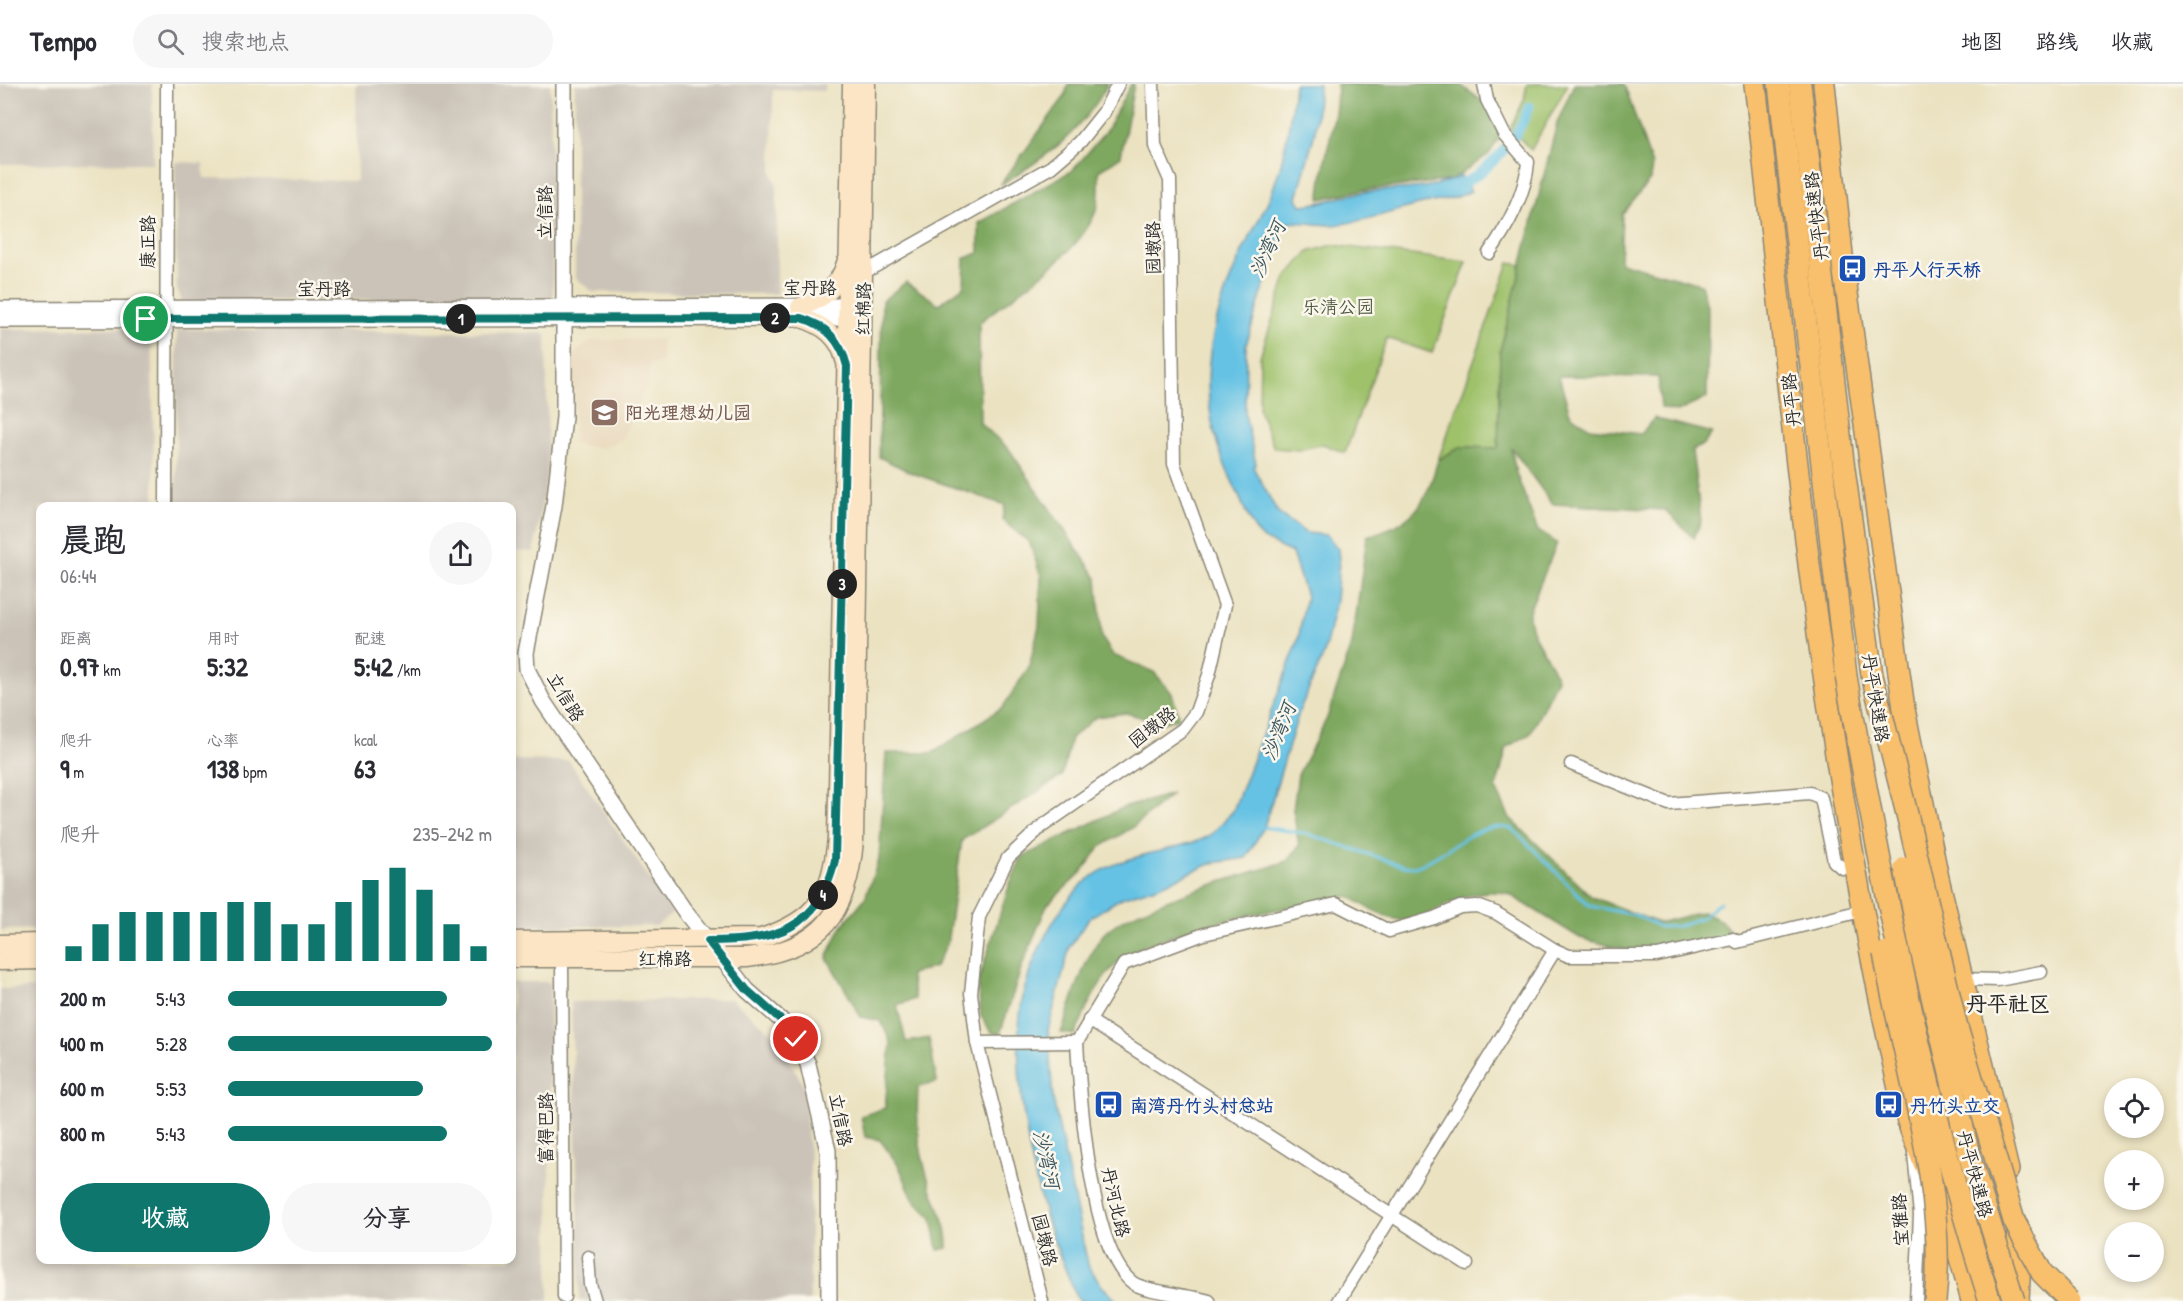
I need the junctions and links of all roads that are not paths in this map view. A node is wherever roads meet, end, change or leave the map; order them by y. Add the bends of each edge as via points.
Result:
1 (166, 84) edge
2 (564, 84) edge
3 (852, 84) edge
4 (866, 84) edge
5 (1118, 84) edge
6 (1153, 84) edge
7 (1484, 84) edge
8 (1755, 84) edge
9 (1768, 84) edge
10 (1779, 84) edge
11 (1800, 84) edge
12 (1812, 84) edge
13 (1824, 84) edge
14 (849, 252) junction
15 (1489, 253) dead end
16 (1843, 264) junction
17 (863, 273) junction
18 (1779, 283) junction
19 (0, 309) edge
20 (853, 312) junction
21 (564, 313) junction
22 (801, 313) junction
23 (166, 314) junction
24 (0, 320) edge
25 (1854, 345) junction
26 (1787, 357) junction
27 (847, 366) junction
28 (166, 502) edge
29 (1856, 558) junction
30 (1833, 562) junction
31 (1872, 675) junction
32 (1846, 676) junction
33 (1571, 764) dead end
34 (1856, 867) junction
35 (1864, 910) junction
36 (516, 941) edge
37 (708, 941) junction
38 (36, 943) edge
39 (0, 944) edge
40 (1555, 950) junction
41 (516, 958) edge
42 (562, 958) junction
43 (722, 958) junction
44 (36, 960) edge
45 (0, 962) edge
46 (2041, 972) dead end
47 (1962, 980) junction
48 (1882, 996) junction
49 (1089, 1020) junction
50 (1077, 1042) junction
51 (977, 1043) junction
52 (1912, 1138) junction
53 (1394, 1216) junction
54 (1955, 1240) junction
55 (1920, 1251) junction
56 (588, 1257) dead end
57 (1467, 1264) dead end
58 (564, 1297) dead end
59 (834, 1297) edge
60 (595, 1301) edge
61 (1042, 1301) edge
62 (1209, 1301) edge
63 (1339, 1301) edge
64 (1916, 1301) edge
65 (1935, 1301) edge
66 (1972, 1301) edge
67 (1990, 1301) edge
68 (2014, 1301) edge
69 (2018, 1301) edge
70 (2070, 1301) edge

1 - 23 street, 康正路
2 - 21 street, 立信路
3 - 14 main road, 红棉路
4 - 17 main road, 红棉路
5 - 17 street via 1104,112 1066,156 1022,186
6 - 51 street, 园墩路 via 1155,146 1170,180 1174,464 1225,605 1209,675 1196,712 1183,729 1041,827 1008,858 979,917 971,993
7 - 15 street via 1487,100 1504,134 1528,162 1527,179
8 - 18 highway, 丹平路
9 - 18 highway
10 - 30 highway, 丹平快速路
11 - 29 highway, 丹平快速路
12 - 16 highway
13 - 16 highway
14 - 20 main road, 红棉路
14 - 22 main road via 845,268 831,289
16 - 25 highway
17 - 20 main road, 红棉路
18 - 26 highway, 丹平路
19 - 23 street, 宝丹路
20 - 22 street, 宝丹路
20 - 27 main road, 红棉路
20 - 43 main road, 红棉路 via 854,840 847,887 838,908 812,938 769,955
21 - 22 street, 宝丹路
21 - 23 street, 宝丹路
21 - 37 street, 立信路 via 560,460 528,637 528,669 543,701
22 - 27 main road via 832,335
23 - 24 street, 宝丹路
23 - 28 street, 康正路
25 - 29 highway
25 - 47 highway via 1904,709
26 - 30 highway
26 - 34 highway, 丹平路 via 1798,480 1830,716
27 - 37 main road, 红棉路 via 837,838 830,881 807,916 787,930 761,938
29 - 31 highway, 丹平快速路
30 - 32 highway, 丹平快速路
31 - 68 highway, 丹平快速路, bridge via 1921,950 1970,1158
31 - 70 highway, bridge via 1956,1024 2014,1221 2042,1273
32 - 65 highway, bridge via 1875,901 1930,1180 1938,1278
32 - 67 highway, 丹平快速路, bridge via 1896,946 1948,1163
33 - 34 street via 1669,804 1817,795 1821,798 1834,861 1842,868
34 - 35 highway, 丹平路
35 - 40 street via 1737,942 1733,939 1657,956 1586,958
35 - 48 highway, 丹平路
36 - 37 main road, 红棉路
37 - 43 street, 立信路
38 - 39 main road
40 - 49 street via 1496,913 1477,906 1460,907 1389,931 1336,904 1204,934 1124,964
40 - 53 street
41 - 42 main road, 红棉路
42 - 43 main road, 红棉路
42 - 58 street, 富得巴路
43 - 59 street, 立信路 via 747,990 781,1020 804,1056 818,1096 828,1151 827,1204
44 - 45 main road
46 - 47 street via 1998,980
47 - 48 highway
47 - 69 highway via 2015,1206 2020,1258
48 - 52 highway, 丹平路
49 - 50 street
49 - 53 street
50 - 51 street
50 - 62 street, 丹河北路 via 1084,1139 1106,1244 1118,1269 1135,1284
51 - 61 street, 园墩路
52 - 54 highway, 丹平路
52 - 55 street, 宝雅路
53 - 57 street
53 - 63 street
54 - 55 street via 1932,1233
54 - 66 highway, 丹平路
55 - 64 street, 宝雅路
56 - 60 street

